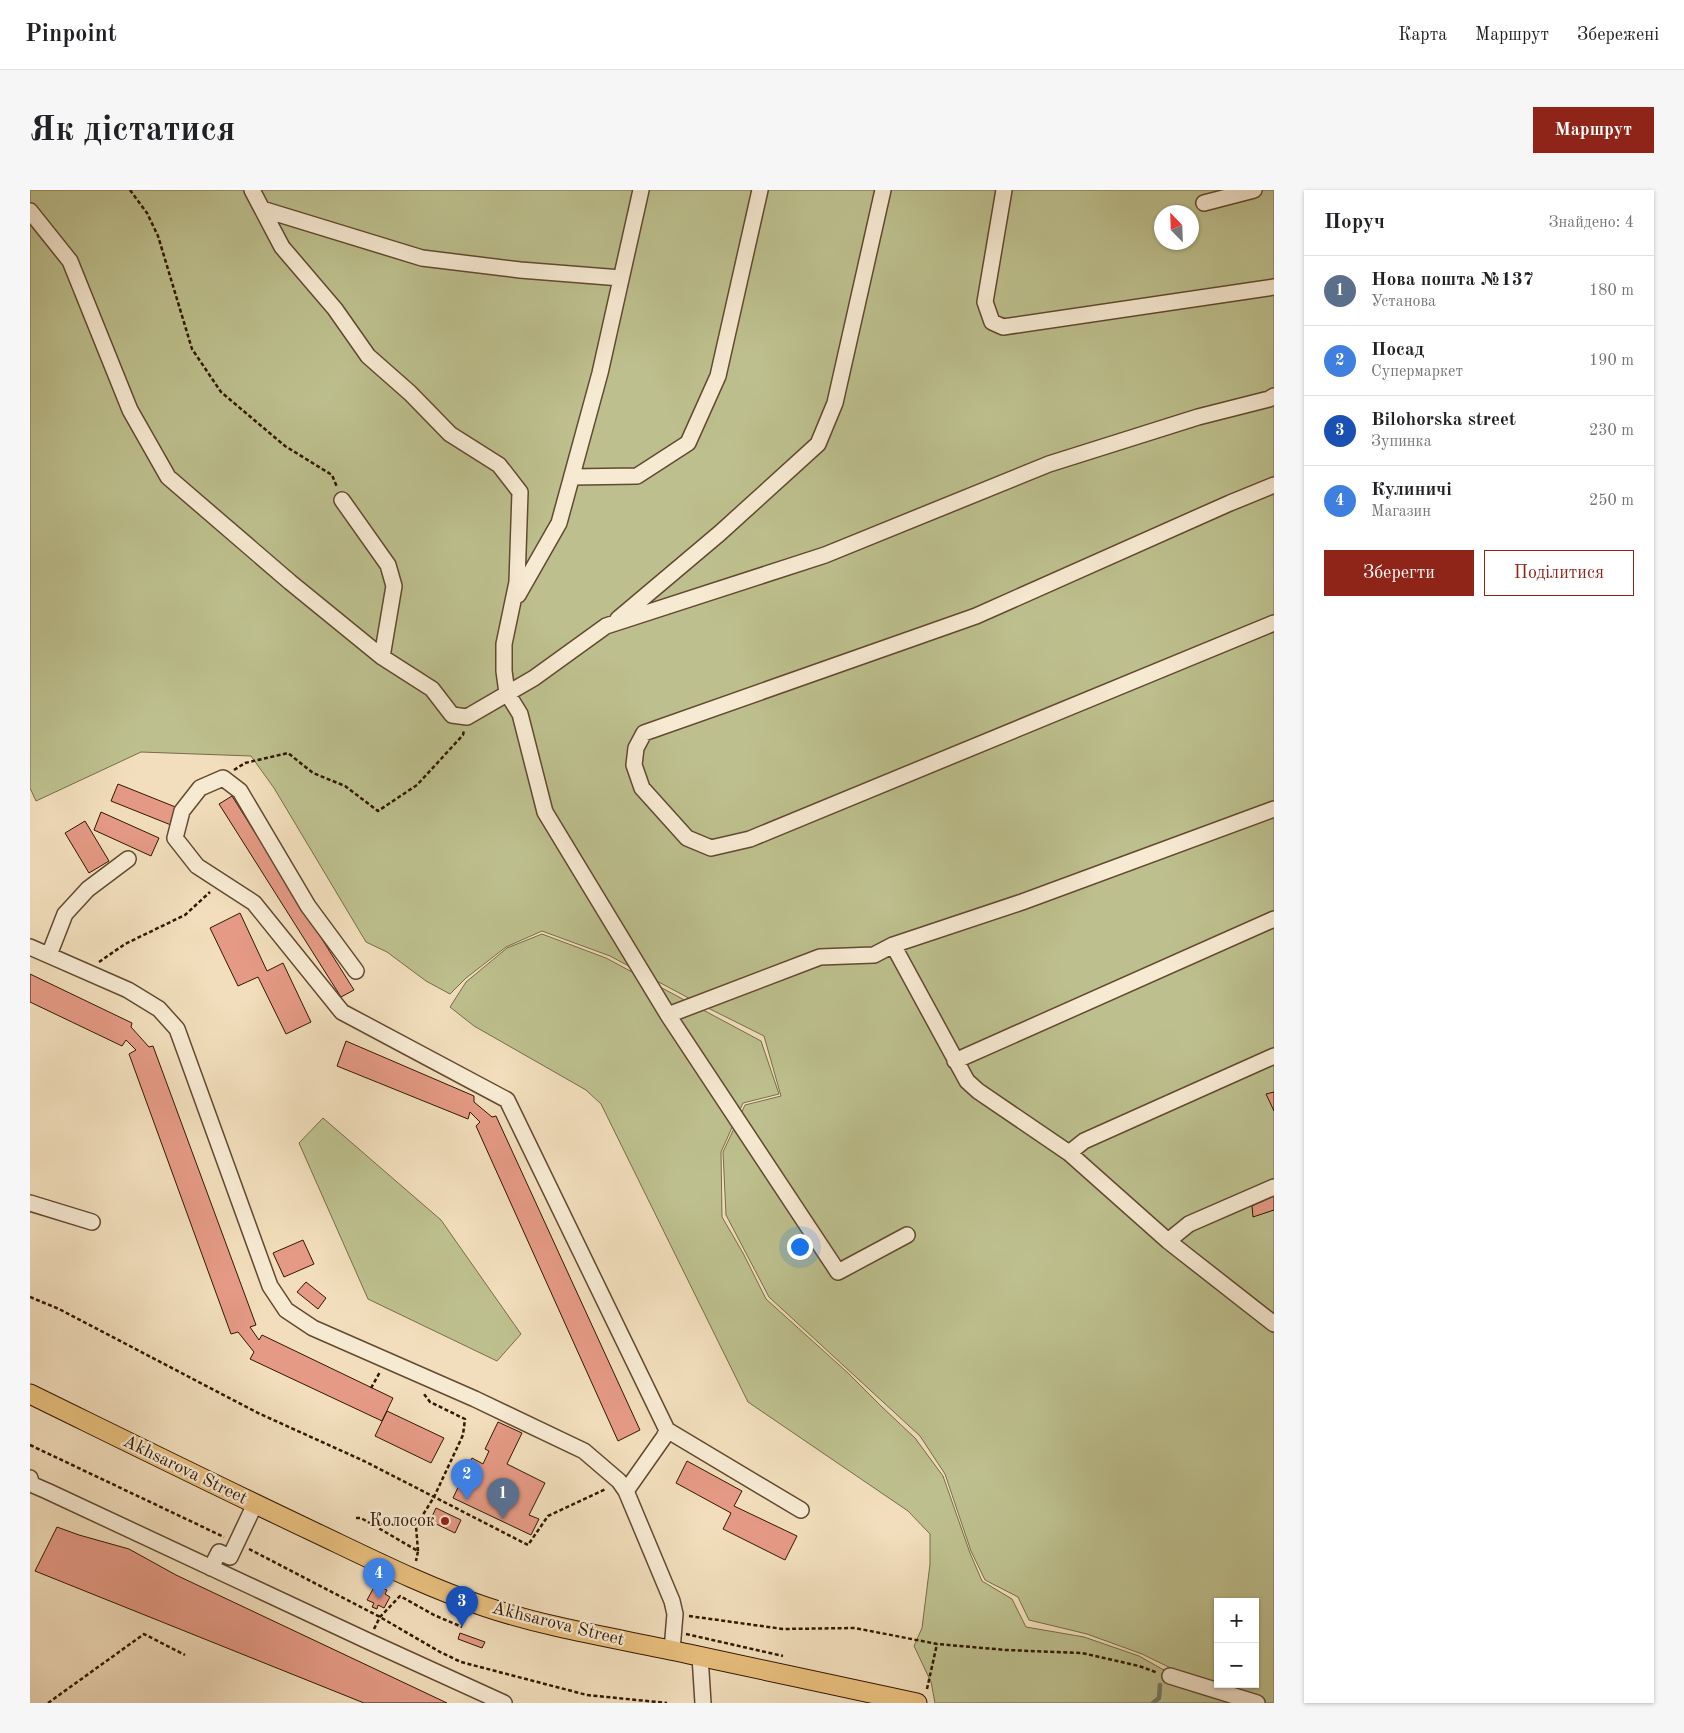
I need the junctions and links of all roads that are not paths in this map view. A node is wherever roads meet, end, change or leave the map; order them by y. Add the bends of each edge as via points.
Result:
1 (252, 190) edge
2 (641, 190) edge
3 (760, 190) edge
4 (882, 190) edge
5 (1004, 190) edge
6 (1254, 190) edge
7 (1204, 203) dead end
8 (262, 209) junction
9 (30, 210) edge
10 (621, 278) junction
11 (1274, 287) edge
12 (1274, 396) edge
13 (572, 477) junction
14 (1274, 485) edge
15 (342, 500) road end
16 (513, 603) junction
17 (1274, 623) edge
18 (613, 624) junction
19 (382, 658) junction
20 (505, 695) junction
21 (1274, 809) edge
22 (128, 858) dead end
23 (1274, 919) edge
24 (893, 945) junction
25 (30, 947) edge
26 (49, 955) junction
27 (356, 971) dead end
28 (668, 1015) junction
29 (1274, 1056) edge
30 (956, 1061) junction
31 (1069, 1153) junction
32 (1274, 1187) edge
33 (30, 1203) edge
34 (92, 1222) dead end
35 (908, 1235) dead end
36 (1168, 1241) junction
37 (1274, 1324) edge
38 (30, 1394) edge
39 (667, 1430) junction
40 (30, 1478) edge
41 (623, 1486) junction
42 (255, 1504) junction
43 (801, 1510) dead end
44 (211, 1568) junction
45 (672, 1650) junction
46 (700, 1656) junction
47 (1170, 1676) road end
48 (921, 1699) edge
49 (504, 1703) edge
50 (702, 1703) edge
51 (1257, 1703) edge

1 - 8 street
2 - 10 street
3 - 13 street via 718,376 688,443 637,476
4 - 18 street via 835,403 818,444
5 - 11 street via 985,302 992,322 1003,327
6 - 7 street
8 - 10 street via 422,258
8 - 16 street via 282,246 335,309 368,356 450,434 499,465 520,492 517,582
9 - 19 street via 70,261 130,410 168,477
10 - 13 street
12 - 18 street via 1050,464 825,555
13 - 16 street via 559,523
14 - 17 street via 976,616 644,733 636,748 634,765 642,788 687,838 711,848 750,838
15 - 19 street via 388,565 394,586
16 - 20 street via 504,644
18 - 20 street
19 - 20 street via 432,688 452,715 467,717
20 - 28 street via 520,714 545,812
21 - 24 street via 1022,902
22 - 26 street via 88,889 65,914
23 - 30 street
24 - 28 street via 874,955 820,957
24 - 30 street
25 - 26 street
26 - 41 street via 128,990 159,1009 177,1029 270,1286 286,1310 313,1328 584,1451
27 - 39 street via 308,906 240,792 223,778 200,788 182,811 175,838 197,866 254,903 342,1012 507,1100
28 - 35 street via 838,1272
29 - 31 street via 1084,1141
30 - 31 street via 967,1081 978,1092
31 - 36 street
32 - 36 street via 1189,1224
33 - 34 street
36 - 37 street
38 - 42 main road, Akhsarova Street
39 - 41 street via 664,1438
39 - 43 street
40 - 44 street via 32,1484
41 - 45 street via 672,1601 675,1614
42 - 44 street via 230,1557 219,1552
42 - 45 main road, Akhsarova Street via 400,1573 478,1604 534,1621
44 - 49 street
45 - 46 main road, Akhsarova Street
46 - 48 main road, Akhsarova Street via 884,1696
46 - 50 street
47 - 51 street

